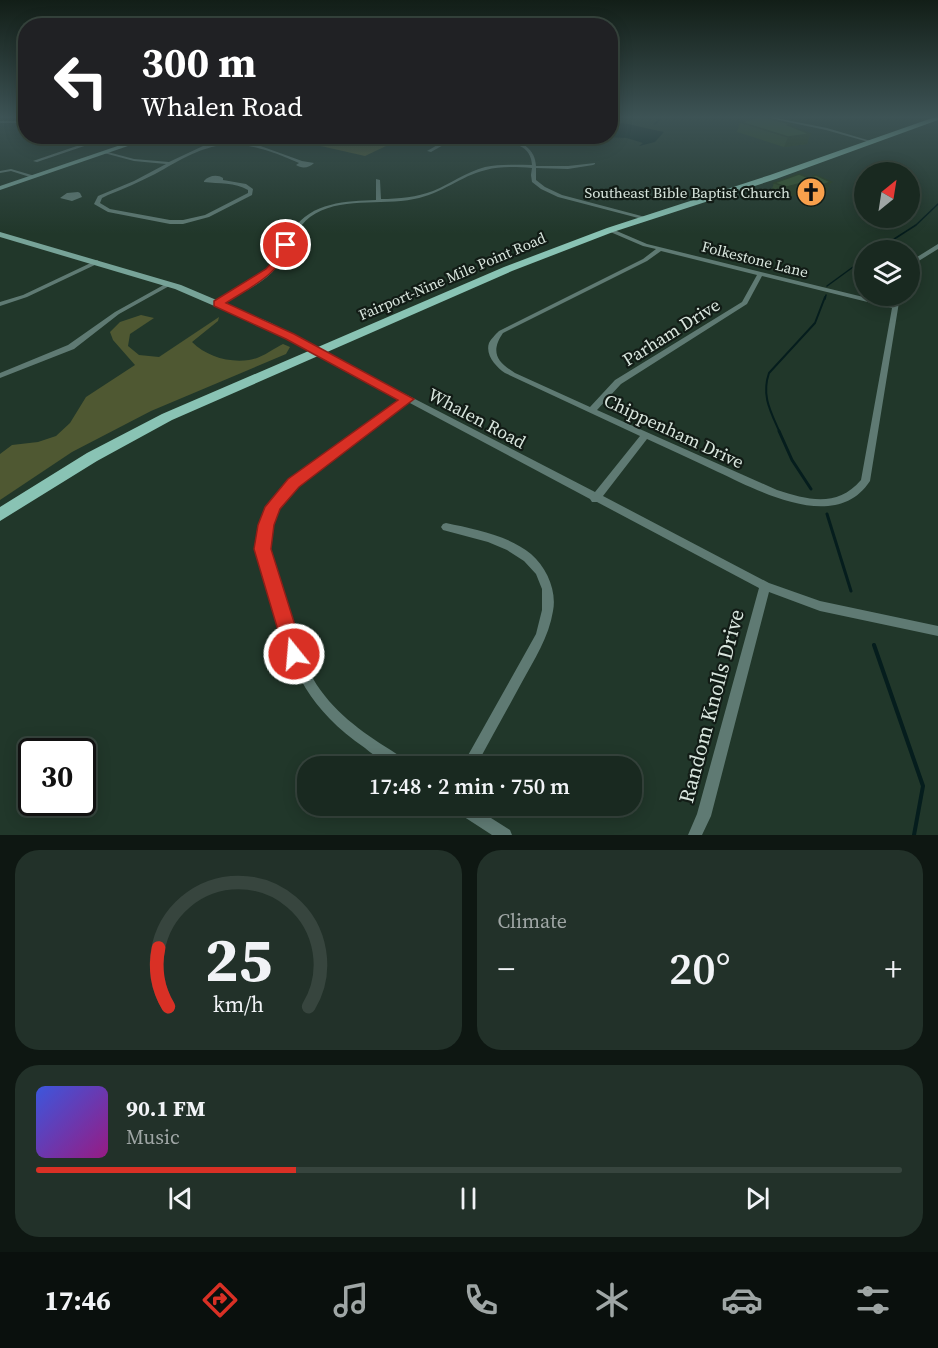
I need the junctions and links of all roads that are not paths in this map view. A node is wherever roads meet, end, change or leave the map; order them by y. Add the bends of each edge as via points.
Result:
1 (51, 156) edge
2 (94, 156) edge
3 (120, 156) edge
4 (183, 156) edge
5 (284, 156) edge
6 (532, 156) edge
7 (832, 156) edge
8 (35, 161) dead end
9 (301, 162) dead end
10 (169, 163) junction
11 (593, 164) dead end
12 (533, 167) junction
13 (0, 172) edge
14 (33, 177) junction
15 (378, 180) dead end
16 (220, 181) dead end
17 (0, 188) edge
18 (79, 197) dead end
19 (100, 197) junction
20 (379, 200) junction
21 (646, 218) junction
22 (610, 230) junction
23 (0, 234) edge
24 (938, 246) edge
25 (660, 249) junction
26 (920, 258) edge
27 (98, 262) junction
28 (760, 274) junction
29 (169, 284) junction
30 (216, 303) junction
31 (0, 304) edge
32 (895, 307) joint
33 (318, 351) junction
34 (0, 376) edge
35 (407, 399) junction
36 (592, 410) junction
37 (646, 435) junction
38 (595, 499) junction
39 (0, 515) edge
40 (446, 527) dead end
41 (765, 586) junction
42 (938, 631) edge
43 (389, 756) edge
44 (475, 756) edge
45 (476, 816) edge
46 (505, 835) edge
47 (695, 835) edge

1 - 8 street
2 - 14 street
3 - 10 street
4 - 10 street
5 - 9 street
6 - 12 street
7 - 21 main road, Fairport-Nine Mile Point Road
10 - 19 street
11 - 12 street via 567,169
12 - 20 street via 485,168 428,195
12 - 21 street via 534,181 551,192
13 - 14 street via 12,170
14 - 17 street
15 - 20 street
16 - 19 street via 244,184 251,189 250,194 207,216 188,221 170,222 102,209 97,204
18 - 19 street
20 - 30 street via 335,205 309,215 298,224 270,271
21 - 22 main road, Fairport-Nine Mile Point Road
22 - 25 street, Folkestone Lane
22 - 33 main road, Fairport-Nine Mile Point Road via 517,265
23 - 27 street, Whalen Road
24 - 26 street
25 - 28 street, Folkestone Lane
25 - 36 street, Chippenham Drive via 640,263 507,329 493,343 495,360 507,372
27 - 29 street, Whalen Road
27 - 31 street
28 - 32 street, Folkestone Lane
28 - 36 street, Parham Drive via 745,303 618,382
29 - 30 street, Whalen Road
29 - 34 street via 117,312 66,350
30 - 33 street, Whalen Road
32 - 37 street, Chippenham Drive via 868,473 861,488 846,498 811,502 777,494
33 - 35 street, Whalen Road
33 - 39 main road, Fairport-Nine Mile Point Road via 130,436
35 - 38 street, Whalen Road
35 - 43 street via 282,494 266,525 263,549 303,675 339,721
36 - 37 street, Chippenham Drive
37 - 38 street
38 - 41 street, Whalen Road
40 - 44 street via 496,539 524,553 542,574 550,603 541,636
41 - 42 street, Whalen Road via 820,606
41 - 47 street, Random Knolls Drive via 704,816
45 - 46 street

